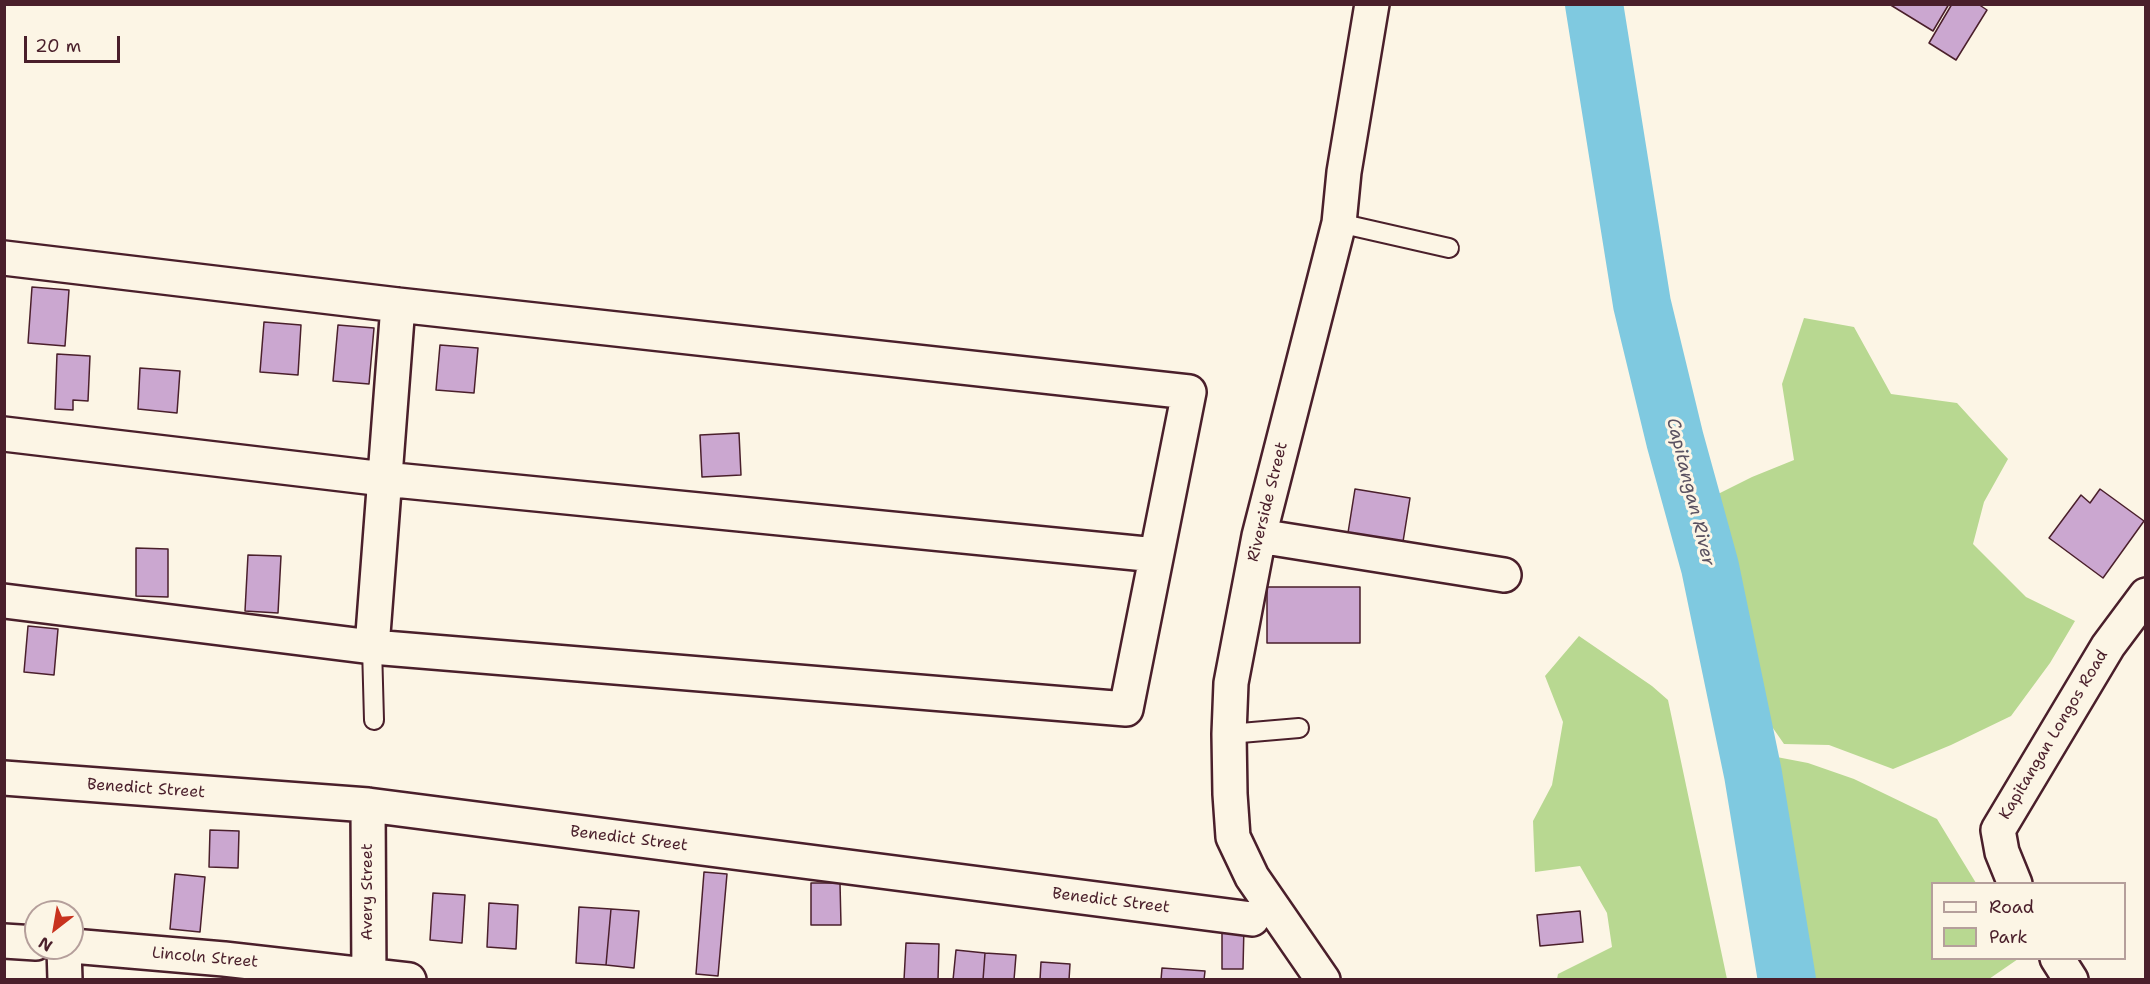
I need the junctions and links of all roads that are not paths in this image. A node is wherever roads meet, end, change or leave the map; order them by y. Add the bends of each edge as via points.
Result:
1 (1371, 4) edge
2 (1339, 223) junction
3 (1449, 248) dead end
4 (4, 258) edge
5 (398, 305) junction
6 (4, 434) edge
7 (384, 479) junction
8 (1258, 536) junction
9 (1156, 555) junction
10 (1504, 575) dead end
11 (2145, 595) edge
12 (4, 602) edge
13 (372, 647) junction
14 (374, 720) dead end
15 (1299, 728) dead end
16 (1229, 734) junction
17 (4, 778) edge
18 (368, 805) junction
19 (2014, 882) edge
20 (1252, 919) dead end
21 (4, 941) edge
22 (24, 942) edge
23 (84, 948) edge
24 (64, 960) edge
25 (2058, 960) edge
26 (225, 969) edge
27 (369, 978) edge
28 (65, 980) edge
29 (409, 980) edge
30 (1323, 980) edge
31 (2071, 980) edge

1 - 2 street, Riverside Street
2 - 3 lane
2 - 8 street, Riverside Street
4 - 5 street
5 - 7 street
5 - 9 street via 1189,392
6 - 7 street
7 - 9 street
7 - 13 street
8 - 10 street
8 - 16 street, Riverside Street via 1231,682
9 - 13 street via 1126,709
11 - 19 street, Kapitangan Longos Road via 2108,646 1998,830 2001,852
12 - 13 street
13 - 14 lane
15 - 16 lane
16 - 30 street, Riverside Street via 1233,837 1252,877
17 - 18 street, Benedict Street
18 - 20 street, Benedict Street
18 - 27 street, Avery Street
21 - 22 street
23 - 26 street, Lincoln Street
24 - 28 street
25 - 31 street
26 - 27 street, Lincoln Street
27 - 29 street, Lincoln Street

